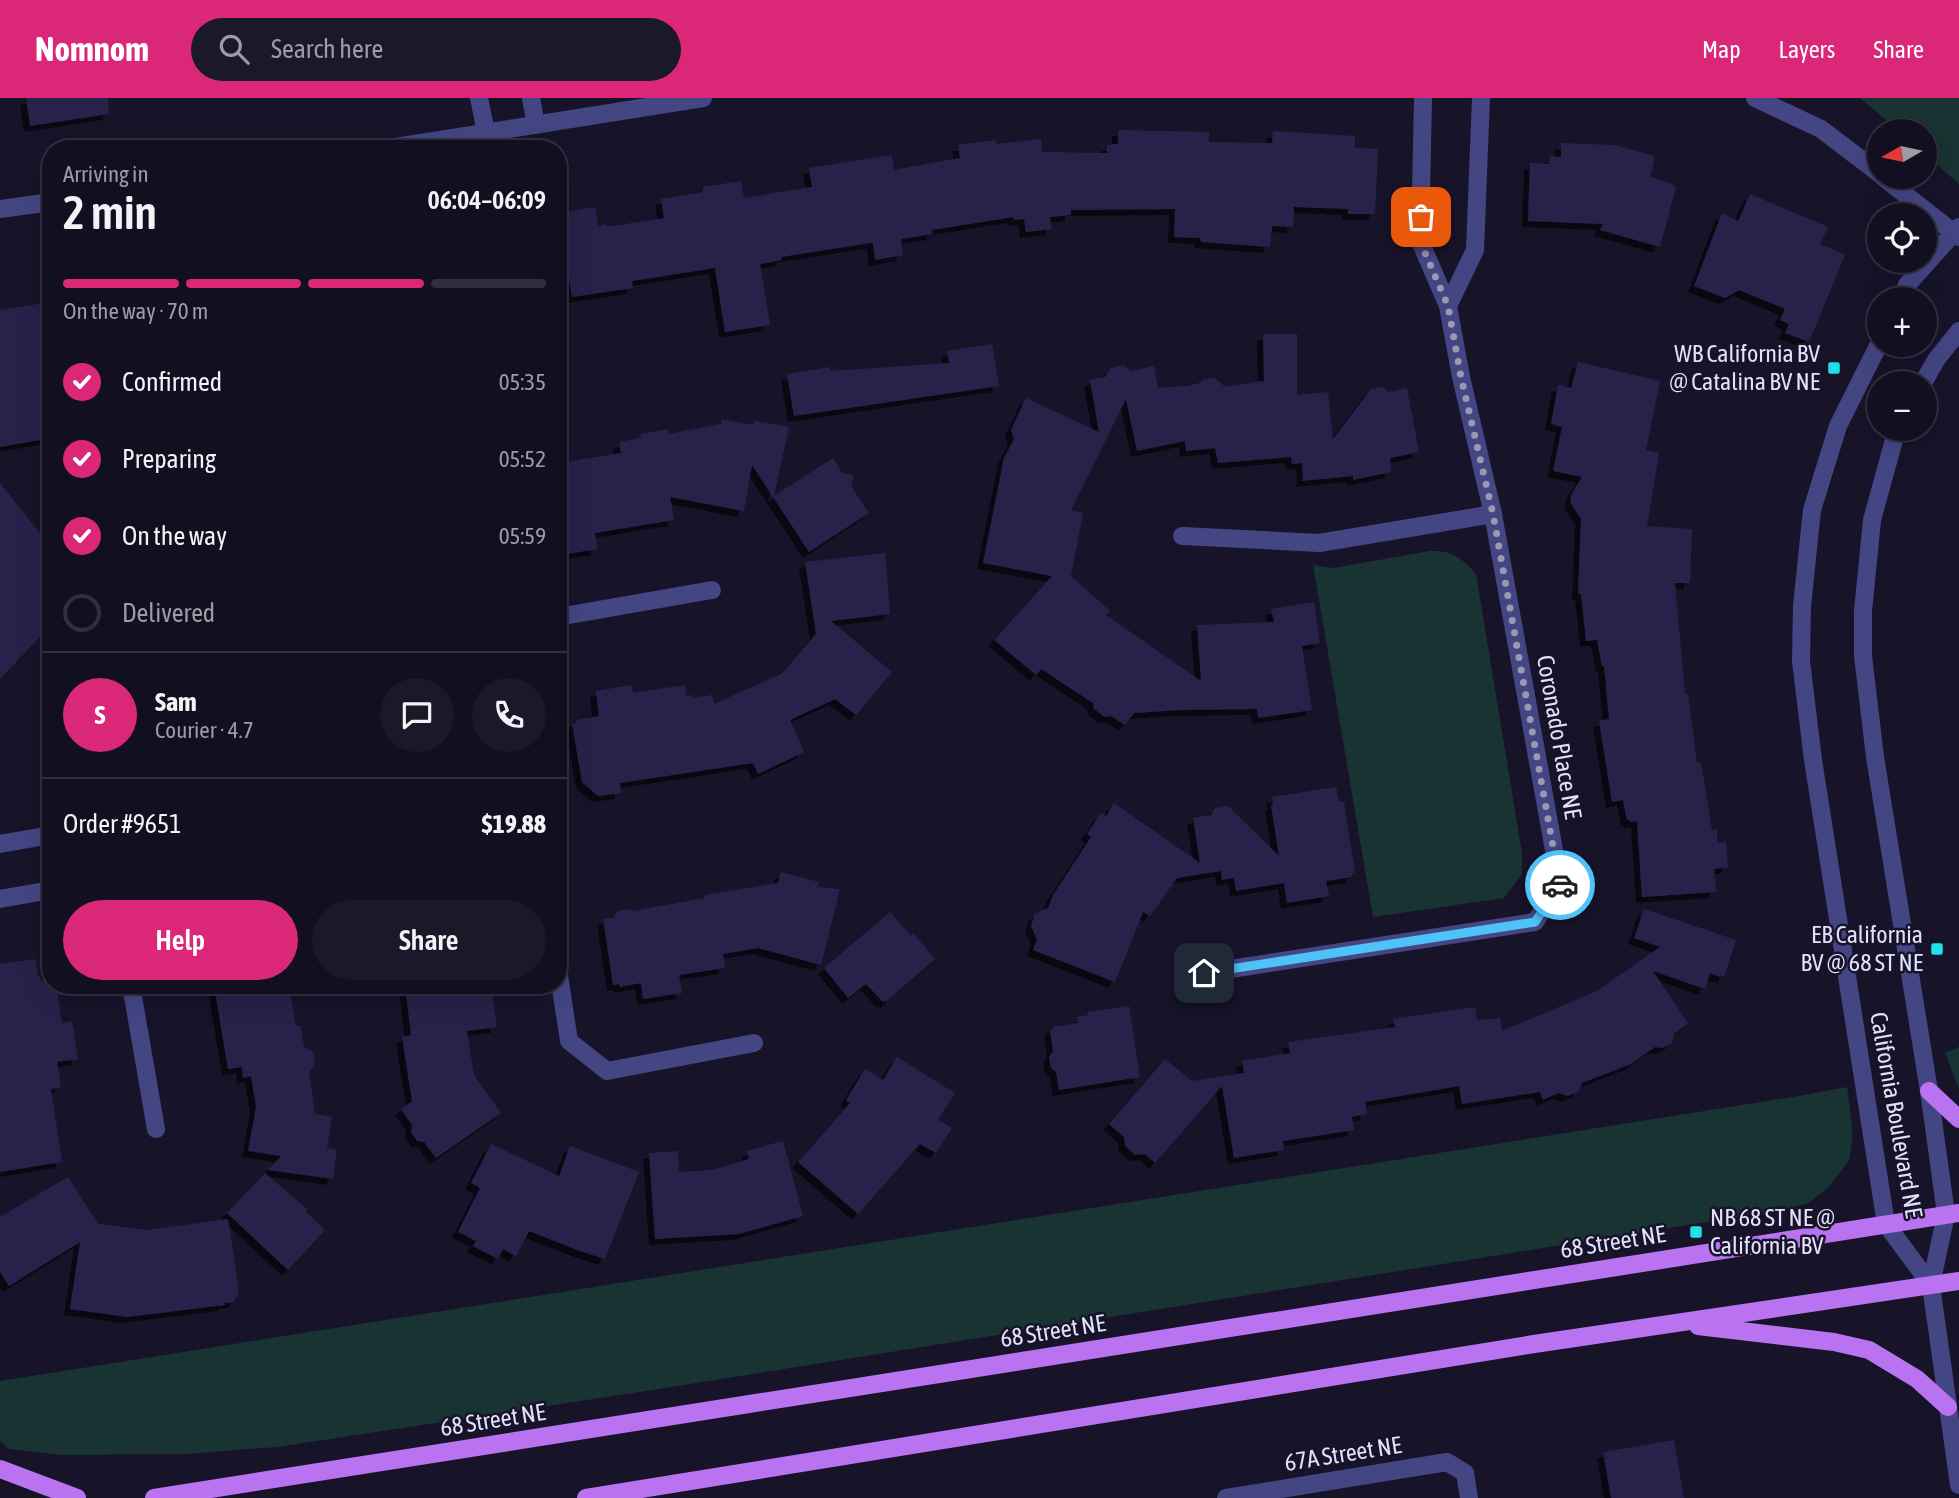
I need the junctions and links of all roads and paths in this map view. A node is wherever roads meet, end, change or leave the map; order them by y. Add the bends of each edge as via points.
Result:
1 (479, 98) edge
2 (531, 98) edge
3 (703, 98) edge
4 (1423, 98) edge
5 (1481, 98) edge
6 (1755, 98) edge
7 (536, 125) junction
8 (486, 132) junction
9 (438, 140) edge
10 (1867, 165) edge
11 (1899, 189) edge
12 (42, 203) edge
13 (0, 209) edge
14 (1957, 232) edge
15 (1906, 287) edge
16 (1448, 306) junction
17 (1959, 331) edge
18 (1872, 357) edge
19 (1930, 371) edge
20 (1894, 441) edge
21 (1493, 514) junction
22 (1182, 536) dead end
23 (712, 590) dead end
24 (567, 615) edge
25 (42, 837) edge
26 (0, 844) edge
27 (42, 892) edge
28 (0, 900) edge
29 (1204, 973) dead end
30 (133, 994) edge
31 (562, 994) edge
32 (754, 1043) dead end
33 (1929, 1091) junction
34 (1959, 1119) edge
35 (156, 1129) dead end
36 (1952, 1213) edge
37 (1886, 1224) junction
38 (1959, 1281) edge
39 (1931, 1285) junction
40 (1678, 1324) junction
41 (1948, 1407) junction
42 (0, 1469) edge
43 (1959, 1485) edge
44 (77, 1498) edge
45 (154, 1498) edge
46 (586, 1498) edge
47 (1226, 1498) edge
48 (1469, 1498) edge

1 - 8 street
2 - 7 street
3 - 7 street
4 - 16 street, Coronado Place NE via 1420,241
5 - 16 street via 1475,250
6 - 10 street via 1821,128
7 - 8 street
8 - 9 street
11 - 14 street
12 - 13 street
14 - 15 street
16 - 21 street, Coronado Place NE
17 - 19 street
18 - 37 street, California Boulevard NE via 1838,426 1812,510 1801,661
20 - 33 street, California Boulevard NE via 1872,520 1863,656
21 - 22 street via 1319,543
21 - 29 street, Coronado Place NE via 1560,883 1535,922
23 - 24 street
25 - 26 street
27 - 28 street
30 - 35 street
31 - 32 street via 569,1041 607,1071
33 - 34 main road
33 - 36 street, California Boulevard NE
36 - 37 main road, 68 Street NE
36 - 39 street, California Boulevard NE
37 - 39 street, California Boulevard NE
37 - 45 main road, 68 Street NE
38 - 39 main road
39 - 40 main road
39 - 41 street
40 - 41 main road via 1869,1350 1917,1380
40 - 46 main road
41 - 43 street
42 - 44 main road
47 - 48 street, 67A Street NE via 1447,1462 1465,1472

